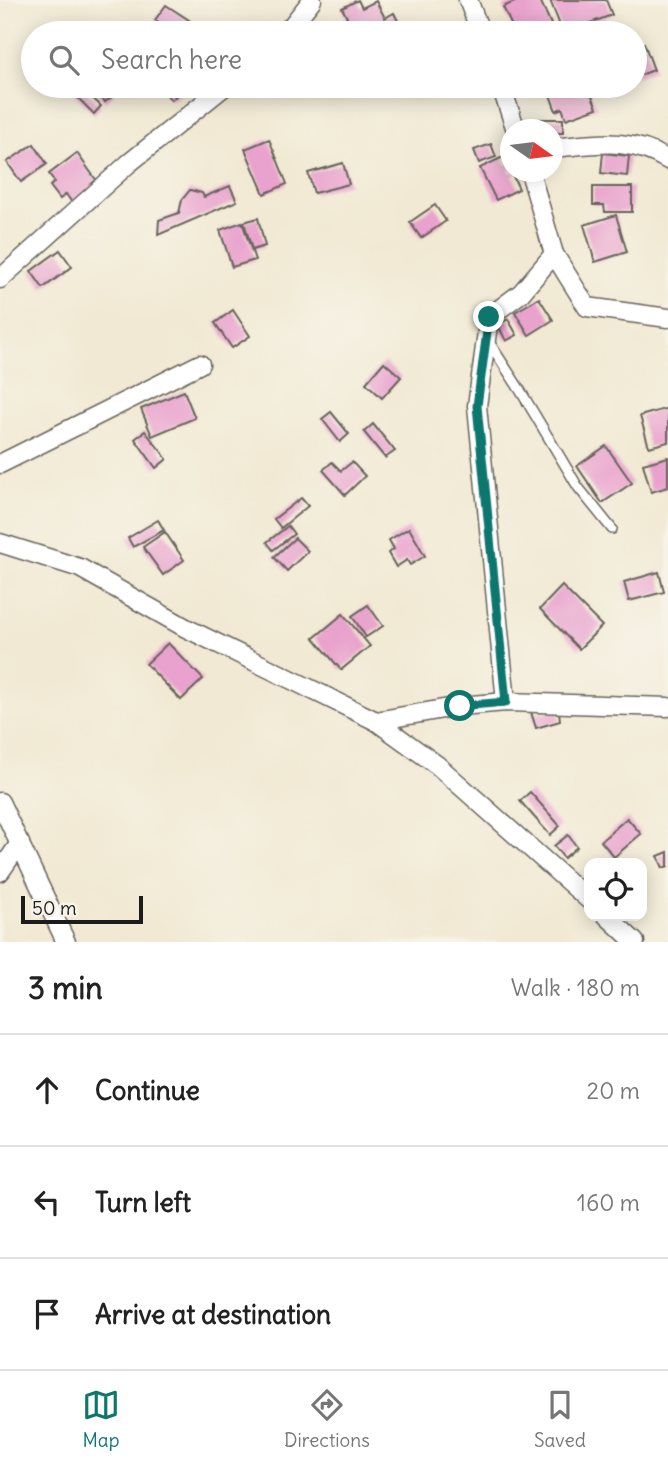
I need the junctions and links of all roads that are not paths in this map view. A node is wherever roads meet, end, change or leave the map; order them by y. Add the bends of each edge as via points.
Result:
1 (312, 0) edge
2 (468, 0) edge
3 (295, 21) edge
4 (476, 21) edge
5 (210, 98) edge
6 (504, 98) edge
7 (512, 119) edge
8 (563, 147) edge
9 (668, 160) edge
10 (533, 182) edge
11 (554, 254) junction
12 (0, 279) edge
13 (668, 318) edge
14 (486, 338) junction
15 (200, 364) dead end
16 (0, 464) edge
17 (612, 529) dead end
18 (0, 543) edge
19 (506, 702) junction
20 (668, 707) edge
21 (376, 721) junction
22 (0, 802) edge
23 (20, 843) junction
24 (0, 872) edge
25 (584, 896) edge
26 (612, 921) edge
27 (66, 942) edge
28 (635, 942) edge

1 - 3 street
2 - 4 street
5 - 12 street via 128,163
6 - 7 street
8 - 9 street via 637,145
10 - 11 street
11 - 13 street via 587,307
11 - 14 street via 521,293 489,317
14 - 17 lane via 578,487
14 - 19 street via 477,406
15 - 16 street
18 - 21 street via 80,568 186,628
19 - 20 street
19 - 21 street
21 - 25 street via 437,765
22 - 23 street
23 - 24 street
23 - 27 street
26 - 28 street

